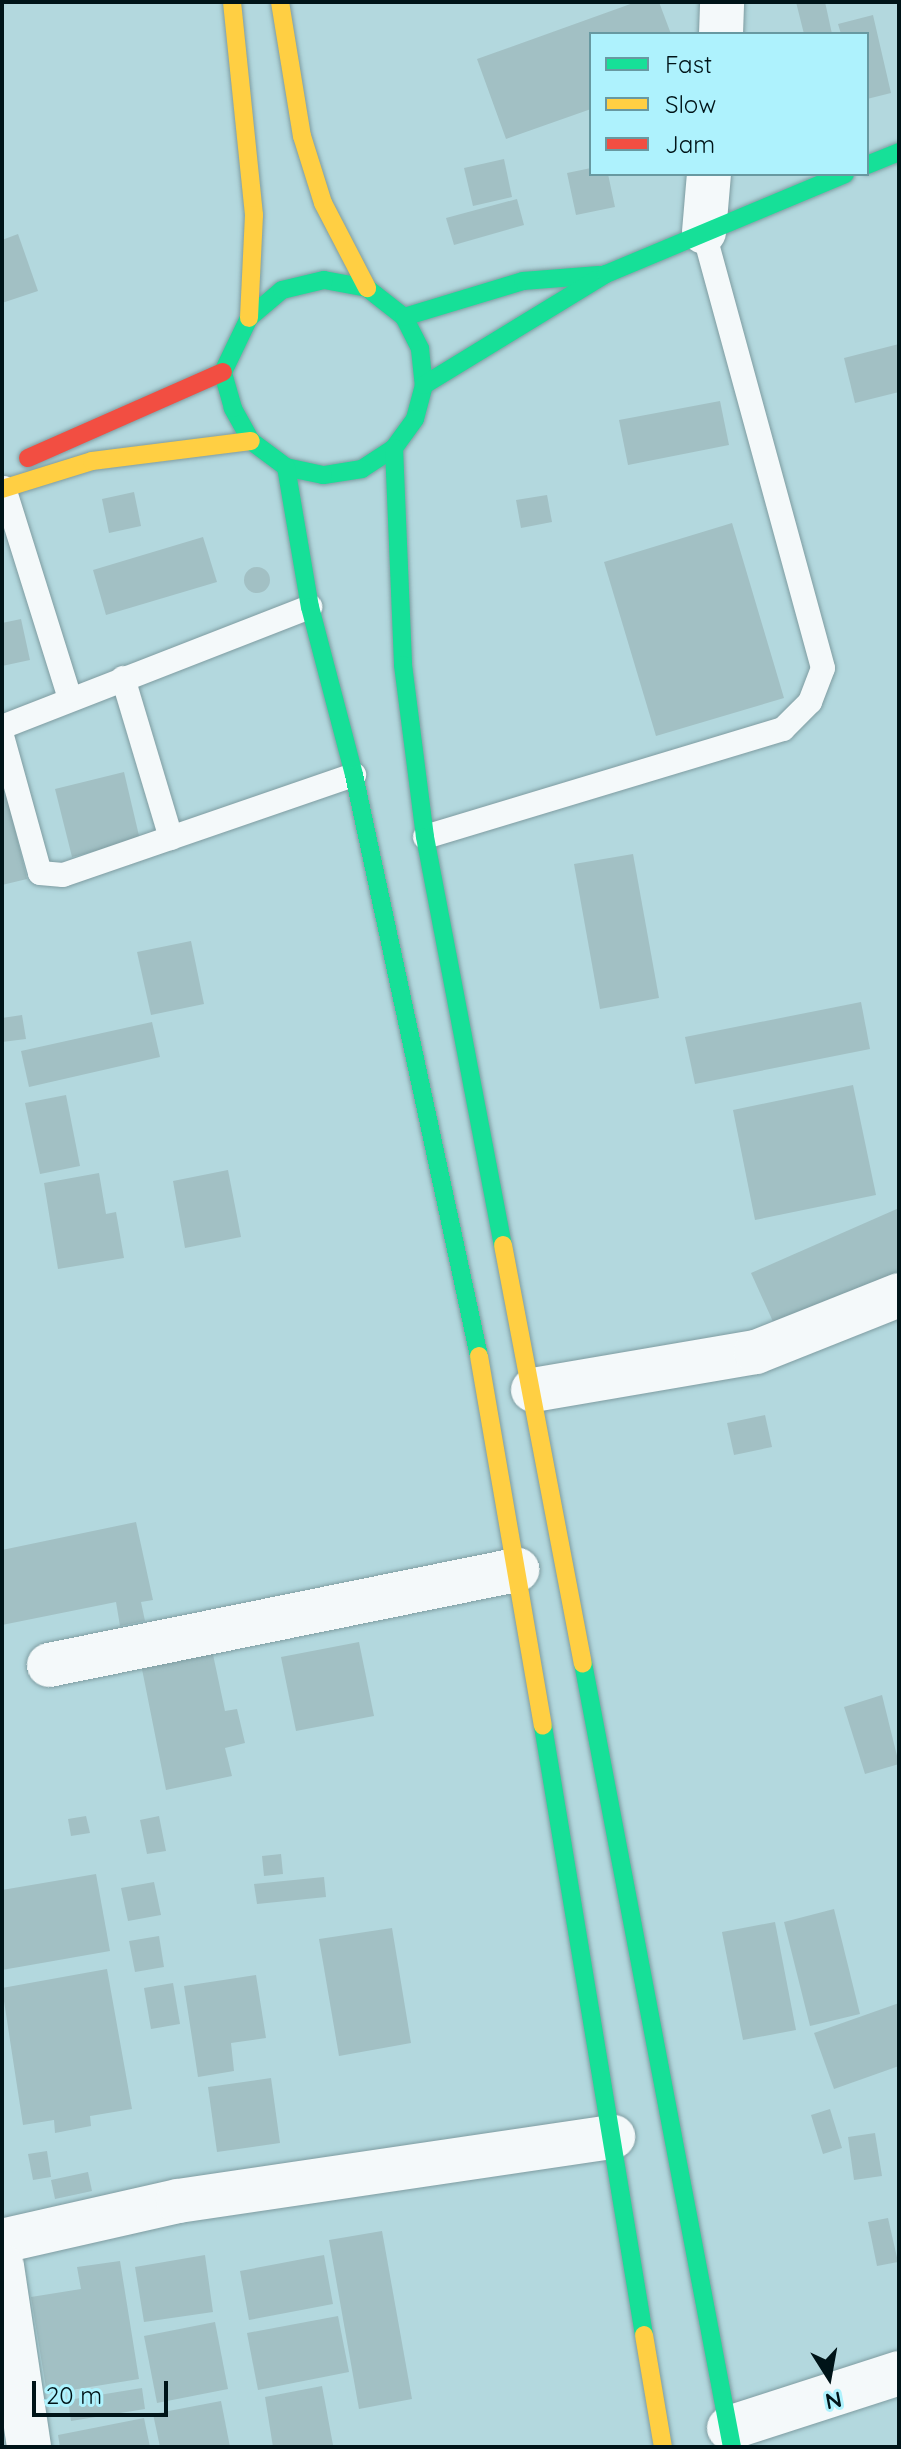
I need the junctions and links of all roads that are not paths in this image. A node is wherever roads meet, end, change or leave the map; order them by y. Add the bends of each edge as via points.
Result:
1 (232, 2) edge
2 (280, 2) edge
3 (722, 2) edge
4 (721, 32) edge
5 (899, 152) edge
6 (869, 164) edge
7 (709, 176) edge
8 (840, 176) edge
9 (704, 232) junction
10 (606, 274) junction
11 (367, 288) junction
12 (404, 317) junction
13 (249, 318) junction
14 (223, 372) junction
15 (424, 385) junction
16 (251, 441) junction
17 (394, 448) junction
18 (286, 467) junction
19 (3, 488) edge
20 (310, 607) junction
21 (123, 678) junction
22 (70, 698) junction
23 (2, 727) edge
24 (2, 736) edge
25 (354, 775) junction
26 (425, 837) junction
27 (171, 838) junction
28 (899, 1295) edge
29 (533, 1390) junction
30 (517, 1570) junction
31 (49, 1665) dead end
32 (613, 2137) junction
33 (2, 2241) edge
34 (2, 2266) edge
35 (899, 2373) edge
36 (731, 2438) edge
37 (29, 2447) edge
38 (663, 2447) edge

1 - 13 main road via 254,215
2 - 11 main road via 302,136 323,203
3 - 4 street
5 - 6 main road
7 - 9 street
8 - 9 main road
9 - 10 main road
9 - 26 lane via 823,668 810,702 783,729
10 - 12 main road via 523,281
10 - 15 main road
11 - 12 main road
11 - 13 main road via 324,280 282,290
12 - 15 main road via 420,349
13 - 14 main road
14 - 16 main road via 233,408
14 - 19 main road via 32,454
15 - 17 main road via 415,419
16 - 18 main road
16 - 19 main road via 92,461
17 - 18 main road via 362,469 323,475
17 - 26 main road via 403,665
18 - 20 main road
19 - 22 lane
20 - 21 lane
20 - 25 main road
21 - 22 lane
21 - 27 lane
22 - 23 lane
24 - 27 lane via 40,873 63,875
25 - 27 lane
25 - 30 main road via 489,1404
26 - 29 main road
28 - 29 street via 756,1352
29 - 36 main road
30 - 31 street
30 - 32 main road
32 - 33 street via 178,2201
32 - 38 main road
34 - 37 street
35 - 36 street

